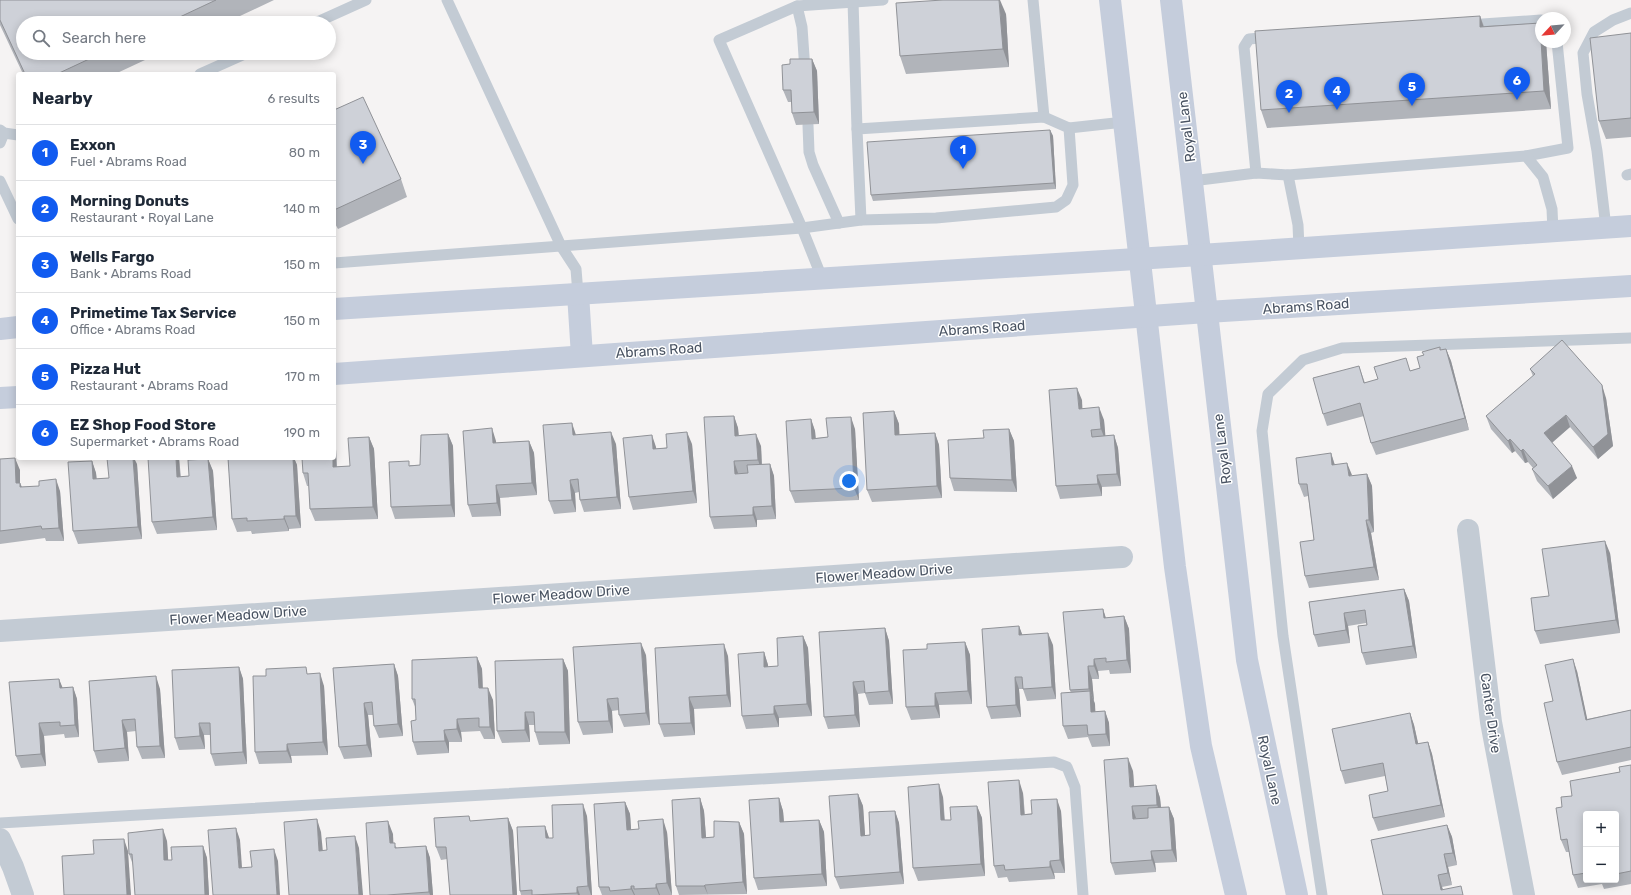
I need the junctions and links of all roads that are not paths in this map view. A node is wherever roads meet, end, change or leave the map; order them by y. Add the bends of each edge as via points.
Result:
1 (366, 0) edge
2 (447, 0) edge
3 (883, 0) edge
4 (1033, 0) edge
5 (1110, 0) edge
6 (1171, 0) edge
7 (853, 1) junction
8 (797, 6) junction
9 (1631, 13) edge
10 (330, 16) edge
11 (1535, 20) edge
12 (1457, 25) edge
13 (1280, 37) edge
14 (1558, 48) edge
15 (231, 60) edge
16 (805, 71) edge
17 (204, 72) edge
18 (1044, 117) junction
19 (1124, 122) junction
20 (808, 125) edge
21 (1069, 128) junction
22 (857, 129) junction
23 (1, 135) edge
24 (16, 135) edge
25 (1526, 156) junction
26 (1256, 173) junction
27 (1288, 175) junction
28 (0, 180) edge
29 (1192, 181) junction
30 (16, 215) edge
31 (860, 220) junction
32 (839, 223) junction
33 (1631, 226) edge
34 (802, 228) junction
35 (1606, 228) junction
36 (1553, 232) junction
37 (561, 246) junction
38 (1299, 248) junction
39 (1200, 255) junction
40 (1139, 258) junction
41 (336, 263) edge
42 (822, 278) junction
43 (1631, 286) edge
44 (578, 294) junction
45 (336, 309) edge
46 (1207, 312) junction
47 (1146, 317) junction
48 (16, 327) edge
49 (0, 328) edge
50 (1631, 338) edge
51 (582, 356) junction
52 (336, 374) edge
53 (16, 397) edge
54 (0, 398) edge
55 (1468, 530) dead end
56 (1122, 557) dead end
57 (0, 631) edge
58 (0, 823) edge
59 (0, 839) edge
60 (23, 895) edge
61 (1083, 895) edge
62 (1236, 895) edge
63 (1297, 895) edge
64 (1322, 895) edge
65 (1524, 895) edge

1 - 10 lane
2 - 37 lane
3 - 7 lane
4 - 18 lane
5 - 19 main road
6 - 29 main road, Royal Lane
7 - 8 lane
7 - 22 lane
8 - 16 lane via 802,27
8 - 34 lane via 719,40
9 - 35 lane via 1594,32 1583,53
11 - 12 lane
13 - 26 lane via 1249,39 1244,47
14 - 25 lane via 1568,148
15 - 17 lane
18 - 21 lane
18 - 22 lane
19 - 21 lane
19 - 40 main road
20 - 32 lane via 809,152 813,165
21 - 31 lane via 1073,185 1066,200 1056,207 936,218
22 - 31 lane
23 - 24 lane
25 - 27 lane
25 - 36 lane via 1543,177 1552,209
26 - 27 lane
26 - 29 lane
27 - 38 lane via 1298,225
28 - 30 lane
29 - 39 main road, Royal Lane
31 - 32 lane
32 - 34 lane
33 - 35 main road
34 - 37 lane
34 - 42 lane
35 - 36 main road
36 - 38 main road
37 - 41 lane
37 - 44 lane via 576,269
38 - 39 main road
39 - 40 main road
39 - 46 main road, Royal Lane
40 - 42 main road
40 - 47 main road
42 - 44 main road
43 - 46 main road, Abrams Road
44 - 45 main road
44 - 51 main road
46 - 47 main road, Abrams Road
46 - 63 main road, Royal Lane via 1246,660
47 - 51 main road, Abrams Road
47 - 62 main road via 1175,567 1200,738
48 - 49 main road
50 - 64 lane via 1342,348 1303,360 1268,394 1262,431 1283,636
51 - 52 main road, Abrams Road
53 - 54 main road
55 - 65 street, Canter Drive via 1491,722
56 - 57 street, Flower Meadow Drive
58 - 61 lane via 1054,762 1067,767 1075,787
59 - 60 street

